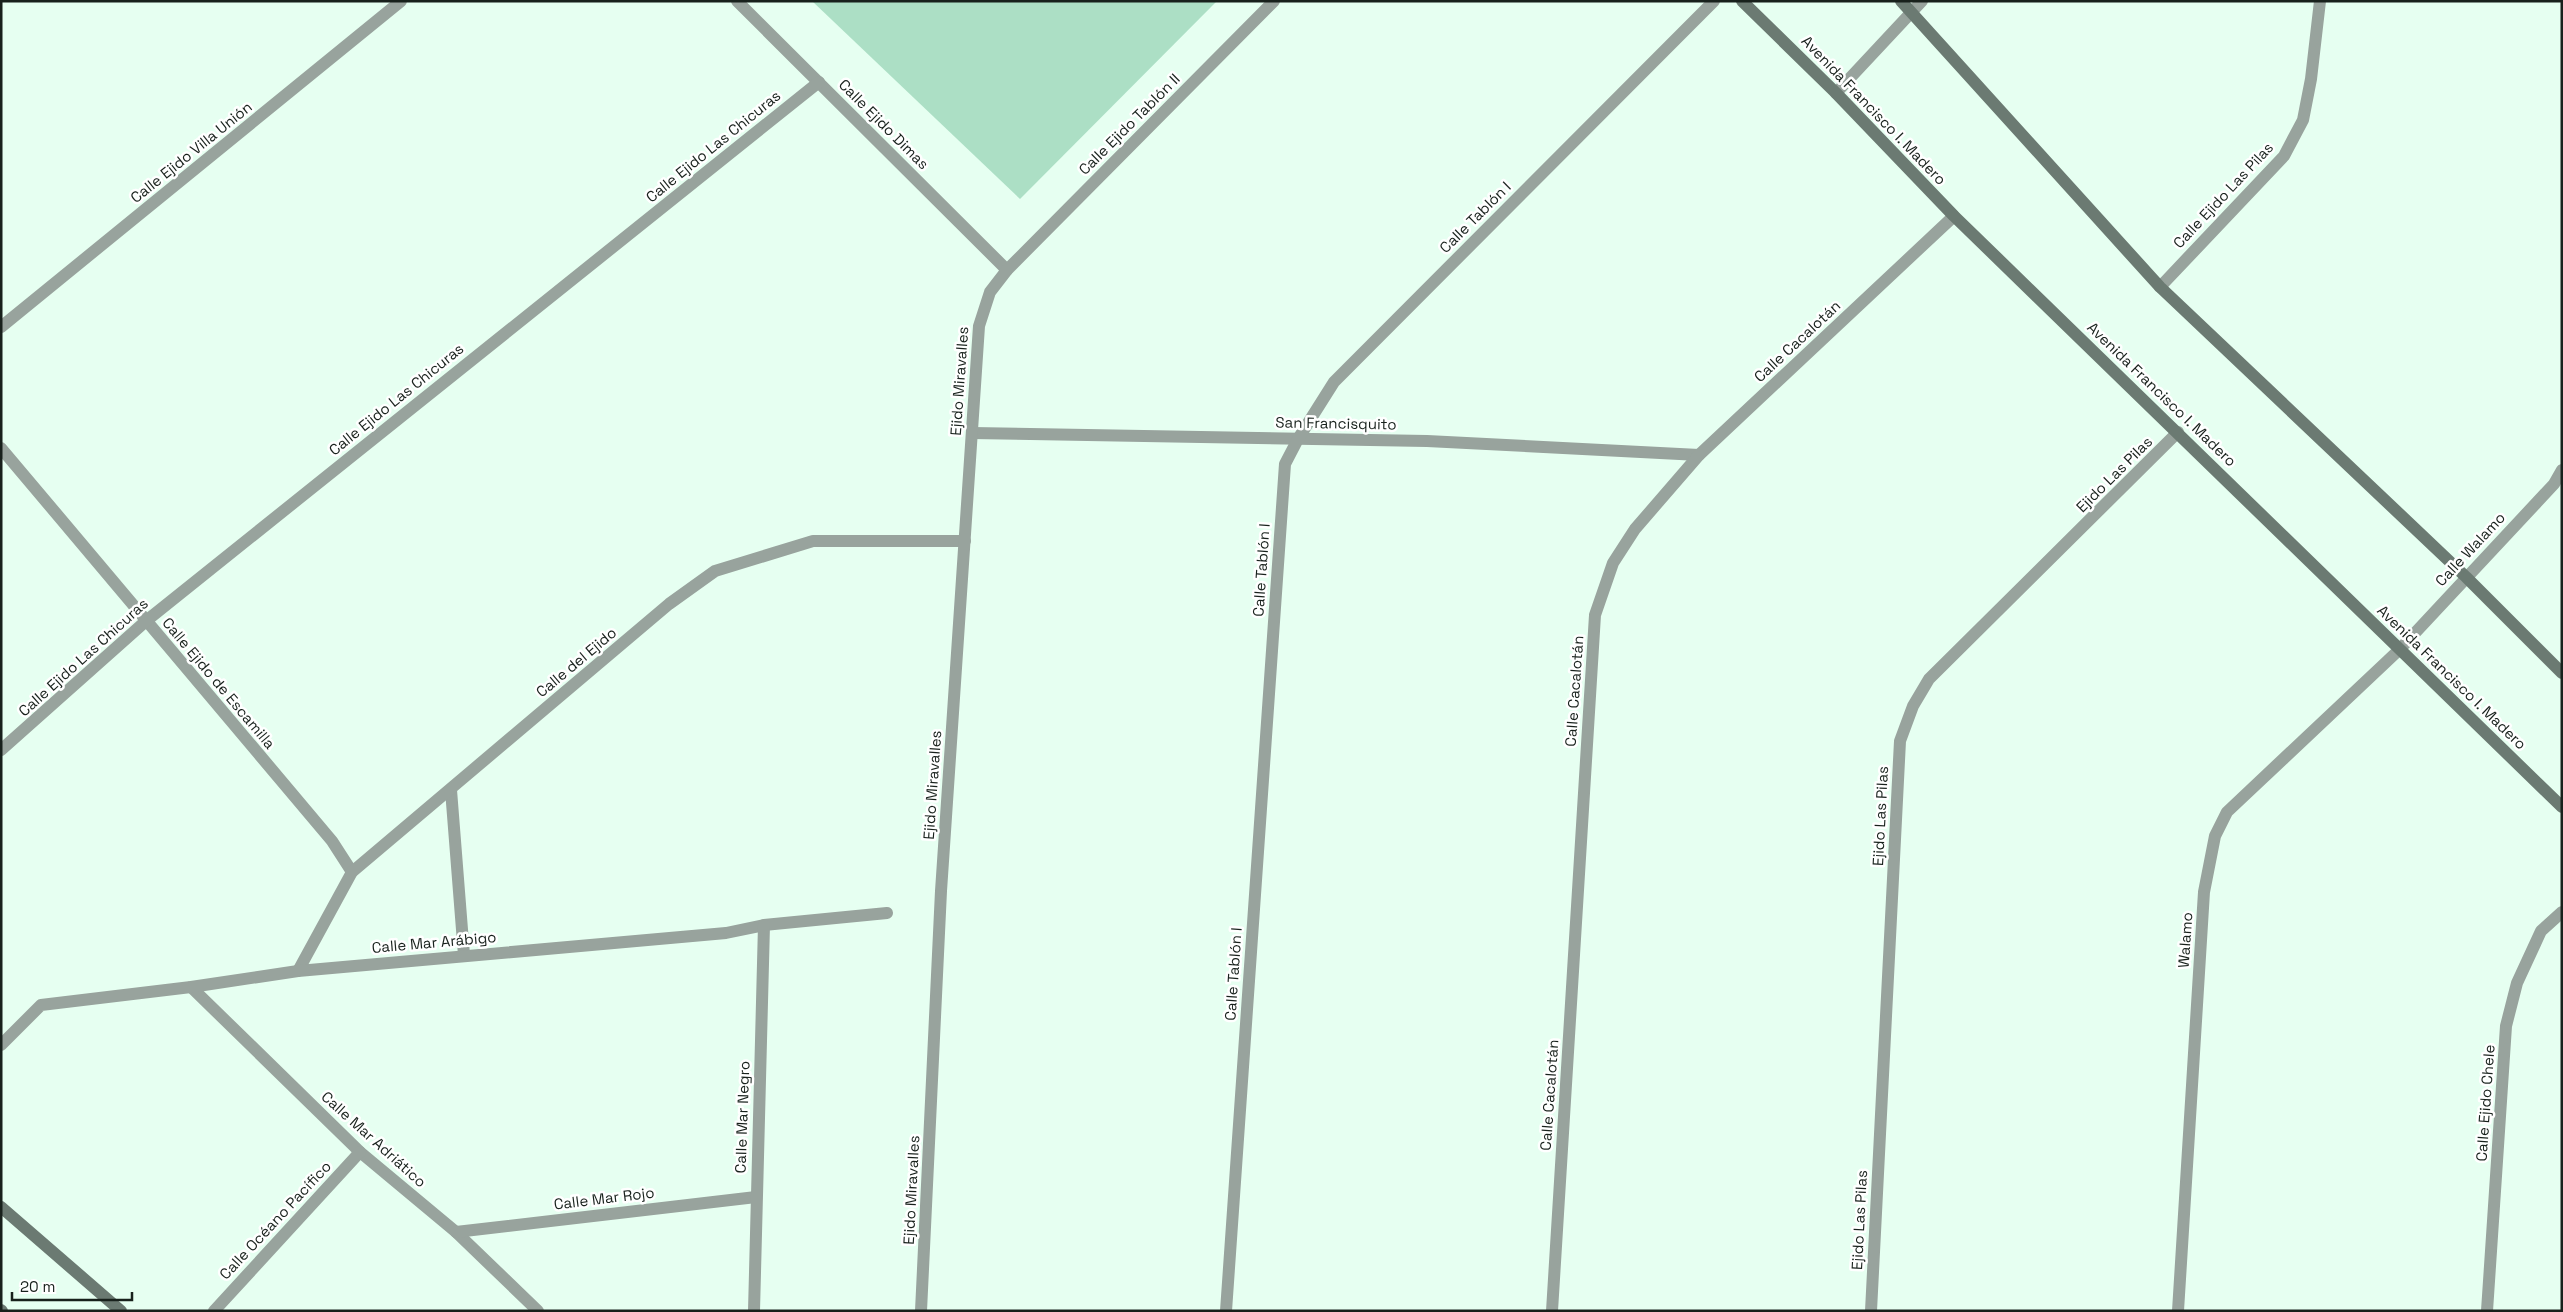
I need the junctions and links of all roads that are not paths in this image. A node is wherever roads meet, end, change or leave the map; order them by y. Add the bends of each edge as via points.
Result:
1 (401, 1) edge
2 (737, 1) edge
3 (1274, 1) edge
4 (1714, 1) edge
5 (1742, 1) edge
6 (1901, 1) edge
7 (1922, 1) edge
8 (2320, 1) edge
9 (1910, 11) junction
10 (819, 82) junction
11 (1836, 93) junction
12 (1954, 216) junction
13 (1007, 270) junction
14 (2160, 287) junction
15 (1, 327) edge
16 (2178, 432) junction
17 (972, 433) junction
18 (1298, 439) junction
19 (1, 448) edge
20 (1698, 455) junction
21 (2562, 470) edge
22 (965, 541) junction
23 (2466, 577) junction
24 (146, 621) junction
25 (2400, 649) junction
26 (2562, 673) edge
27 (1, 750) edge
28 (451, 790) junction
29 (2562, 807) edge
30 (352, 872) junction
31 (887, 912) dead end
32 (2562, 912) edge
33 (764, 925) junction
34 (464, 955) junction
35 (298, 971) junction
36 (191, 987) junction
37 (1, 1045) edge
38 (360, 1152) junction
39 (756, 1197) junction
40 (1, 1207) edge
41 (456, 1232) junction
42 (121, 1311) edge
43 (214, 1311) edge
44 (538, 1311) edge
45 (754, 1311) edge
46 (921, 1311) edge
47 (1226, 1311) edge
48 (1552, 1311) edge
49 (1871, 1311) edge
50 (2178, 1311) edge
51 (2488, 1311) edge

1 - 15 street, Calle Ejido Villa Unión
2 - 10 street, Calle Ejido Dimas
3 - 13 street, Calle Ejido Tablón II
4 - 18 street, Calle Tablón I via 1334,382
5 - 11 street, Avenida Francisco I. Madero
6 - 9 street
7 - 9 street
8 - 14 street, Calle Ejido Las Pilas via 2303,120 2284,156
9 - 11 street
9 - 14 street
10 - 13 street, Calle Ejido Dimas
10 - 24 street, Calle Ejido Las Chicuras
11 - 12 street, Avenida Francisco I. Madero
12 - 16 street, Avenida Francisco I. Madero
12 - 20 street, Calle Cacalotán
13 - 17 street, Ejido Miravalles via 990,292 979,326
14 - 23 street
16 - 25 street, Avenida Francisco I. Madero
16 - 49 street, Ejido Las Pilas via 1929,679 1913,706 1900,741
17 - 18 street, San Francisquito
17 - 22 street, Ejido Miravalles
18 - 20 street, San Francisquito via 1426,440
18 - 47 street, Calle Tablón I via 1285,464
19 - 24 street, Calle Ejido de Escamilla
20 - 48 street, Calle Cacalotán via 1635,529 1613,563 1594,616
21 - 23 street, Calle Walamo via 2554,484
22 - 28 street, Calle del Ejido via 813,541 715,571 669,604
22 - 46 street, Ejido Miravalles via 941,891
23 - 25 street, Calle Walamo
23 - 26 street
24 - 27 street, Calle Ejido Las Chicuras
24 - 30 street, Calle Ejido de Escamilla via 332,841
25 - 29 street, Avenida Francisco I. Madero
25 - 50 street, Walamo via 2227,812 2215,836 2204,892
28 - 30 street, Calle del Ejido
28 - 34 street
30 - 35 street, Calle del Ejido
31 - 33 street, Calle Mar Arábigo
32 - 51 street, Calle Ejido Chele via 2541,931 2517,982 2506,1026
33 - 34 street, Calle Mar Arábigo via 726,932
33 - 39 street, Calle Mar Negro
34 - 35 street, Calle Mar Arábigo
35 - 36 street, Calle Mar Arábigo
36 - 37 street, Calle Mar Arábigo via 40,1005
36 - 38 street, Calle Mar Adriático
38 - 41 street, Calle Mar Adriático
38 - 43 street, Calle Océano Pacífico
39 - 41 street, Calle Mar Rojo
39 - 45 street, Calle Mar Negro
40 - 42 street
41 - 44 street, Calle Mar Adriático

